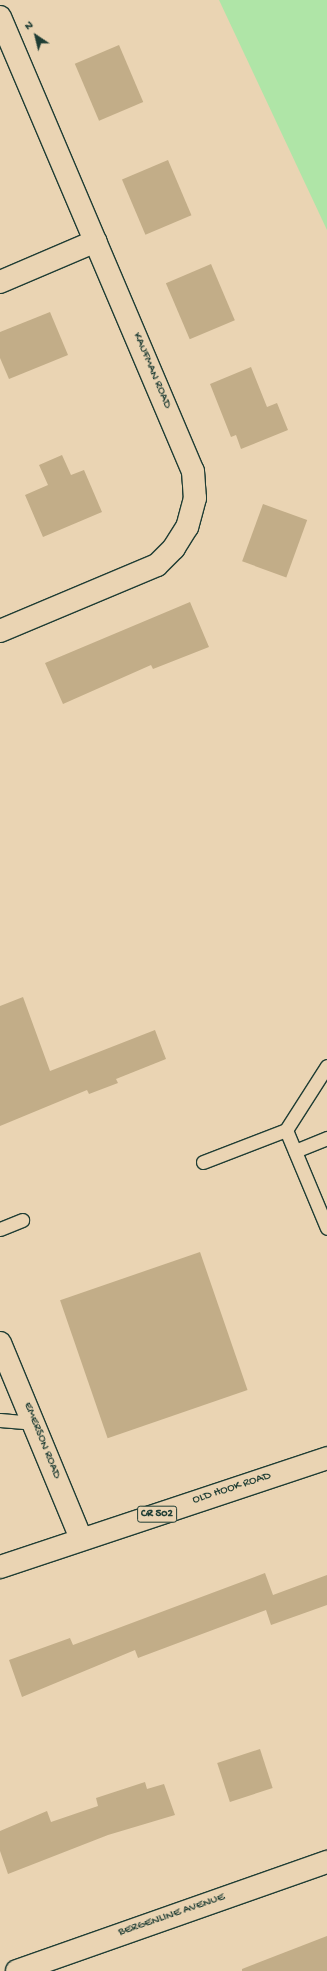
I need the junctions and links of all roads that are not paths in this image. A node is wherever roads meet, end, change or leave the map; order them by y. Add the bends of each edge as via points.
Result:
1 (0, 17) edge
2 (96, 241) junction
3 (0, 282) edge
4 (0, 632) edge
5 (327, 1066) edge
6 (286, 1130) junction
7 (327, 1138) edge
8 (295, 1151) junction
9 (203, 1162) dead end
10 (22, 1220) dead end
11 (327, 1228) edge
12 (0, 1229) edge
13 (1, 1350) edge
14 (0, 1420) edge
15 (34, 1423) junction
16 (327, 1458) edge
17 (81, 1539) junction
18 (0, 1567) edge
19 (327, 1862) edge
20 (17, 1971) edge

1 - 2 street, KAUFMAN ROAD
2 - 3 street
2 - 4 street, KAUFMAN ROAD via 193,471 194,498 191,512 187,527 174,548 157,565
5 - 6 lane
6 - 8 lane
6 - 9 lane
7 - 8 lane
8 - 11 lane
10 - 12 lane
13 - 15 street, EMERSON ROAD
14 - 15 lane
15 - 17 street, EMERSON ROAD
16 - 17 street, OLD HOOK ROAD / CR 502
17 - 18 street, OLD HOOK ROAD / CR 502
19 - 20 street, BERGENLINE AVENUE

